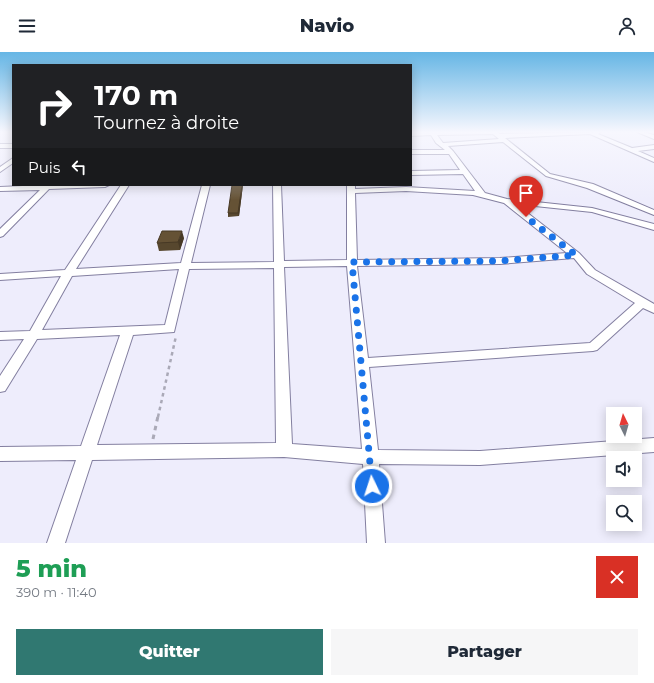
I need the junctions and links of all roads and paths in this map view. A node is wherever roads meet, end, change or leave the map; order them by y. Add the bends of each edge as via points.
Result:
1 (453, 155) edge
2 (524, 155) edge
3 (643, 155) edge
4 (654, 160) edge
5 (12, 161) edge
6 (0, 170) edge
7 (464, 172) junction
8 (412, 173) edge
9 (47, 186) edge
10 (124, 186) edge
11 (206, 186) edge
12 (276, 186) edge
13 (351, 188) edge
14 (0, 189) edge
15 (482, 195) junction
16 (507, 201) junction
17 (654, 213) edge
18 (654, 227) edge
19 (0, 234) edge
20 (576, 255) junction
21 (352, 262) junction
22 (278, 264) junction
23 (185, 266) junction
24 (68, 274) junction
25 (0, 277) edge
26 (643, 302) junction
27 (654, 309) edge
28 (170, 329) junction
29 (128, 330) junction
30 (34, 334) junction
31 (0, 336) edge
32 (361, 363) junction
33 (0, 387) edge
34 (654, 444) edge
35 (284, 450) junction
36 (150, 452) junction
37 (87, 453) junction
38 (0, 454) edge
39 (370, 457) junction
40 (56, 543) edge
41 (376, 543) edge

1 - 7 street
2 - 17 street via 548,174 590,186
3 - 4 street
5 - 6 street
7 - 8 street
7 - 15 street
9 - 14 street
9 - 19 street
10 - 24 street
11 - 23 street
12 - 22 street
13 - 15 street
13 - 21 street
15 - 16 street
16 - 18 street via 592,210
16 - 20 street
20 - 21 street via 500,261
20 - 26 street via 591,272
21 - 22 street
21 - 32 street
22 - 23 street
22 - 35 street
23 - 24 street
23 - 28 street
24 - 25 street
24 - 30 street
26 - 27 street
26 - 32 street via 593,348
28 - 29 street
28 - 36 path via 177,335
29 - 30 street
29 - 37 street
30 - 31 street
30 - 33 street
32 - 39 street
34 - 39 street via 480,458
35 - 36 street
35 - 39 street
36 - 37 street
37 - 38 street
37 - 40 street
39 - 41 street

